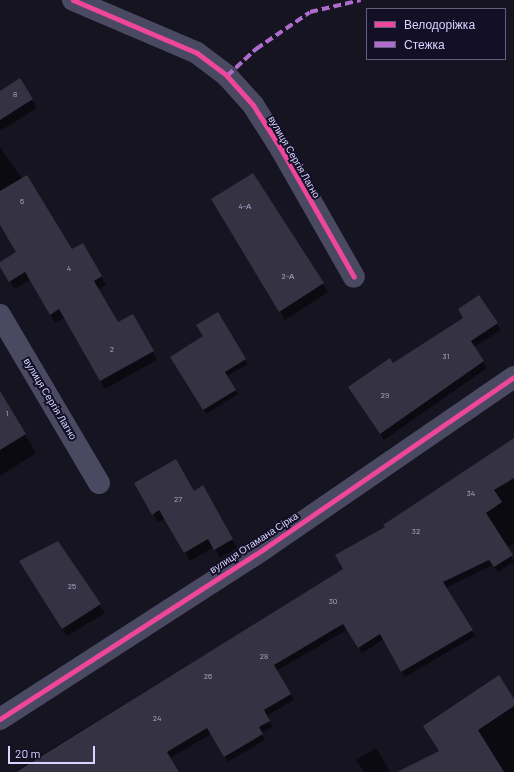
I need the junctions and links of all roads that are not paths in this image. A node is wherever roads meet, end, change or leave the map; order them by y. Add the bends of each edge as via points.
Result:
1 (73, 0) edge
2 (354, 277) dead end
3 (0, 315) edge
4 (514, 377) edge
5 (99, 483) dead end
6 (0, 718) edge

1 - 2 street, вулиця Сергія Лагно via 197,54 227,76 253,105 281,149
3 - 5 street, вулиця Сергія Лагно
4 - 6 street, вулиця Отамана Сірка via 265,548

